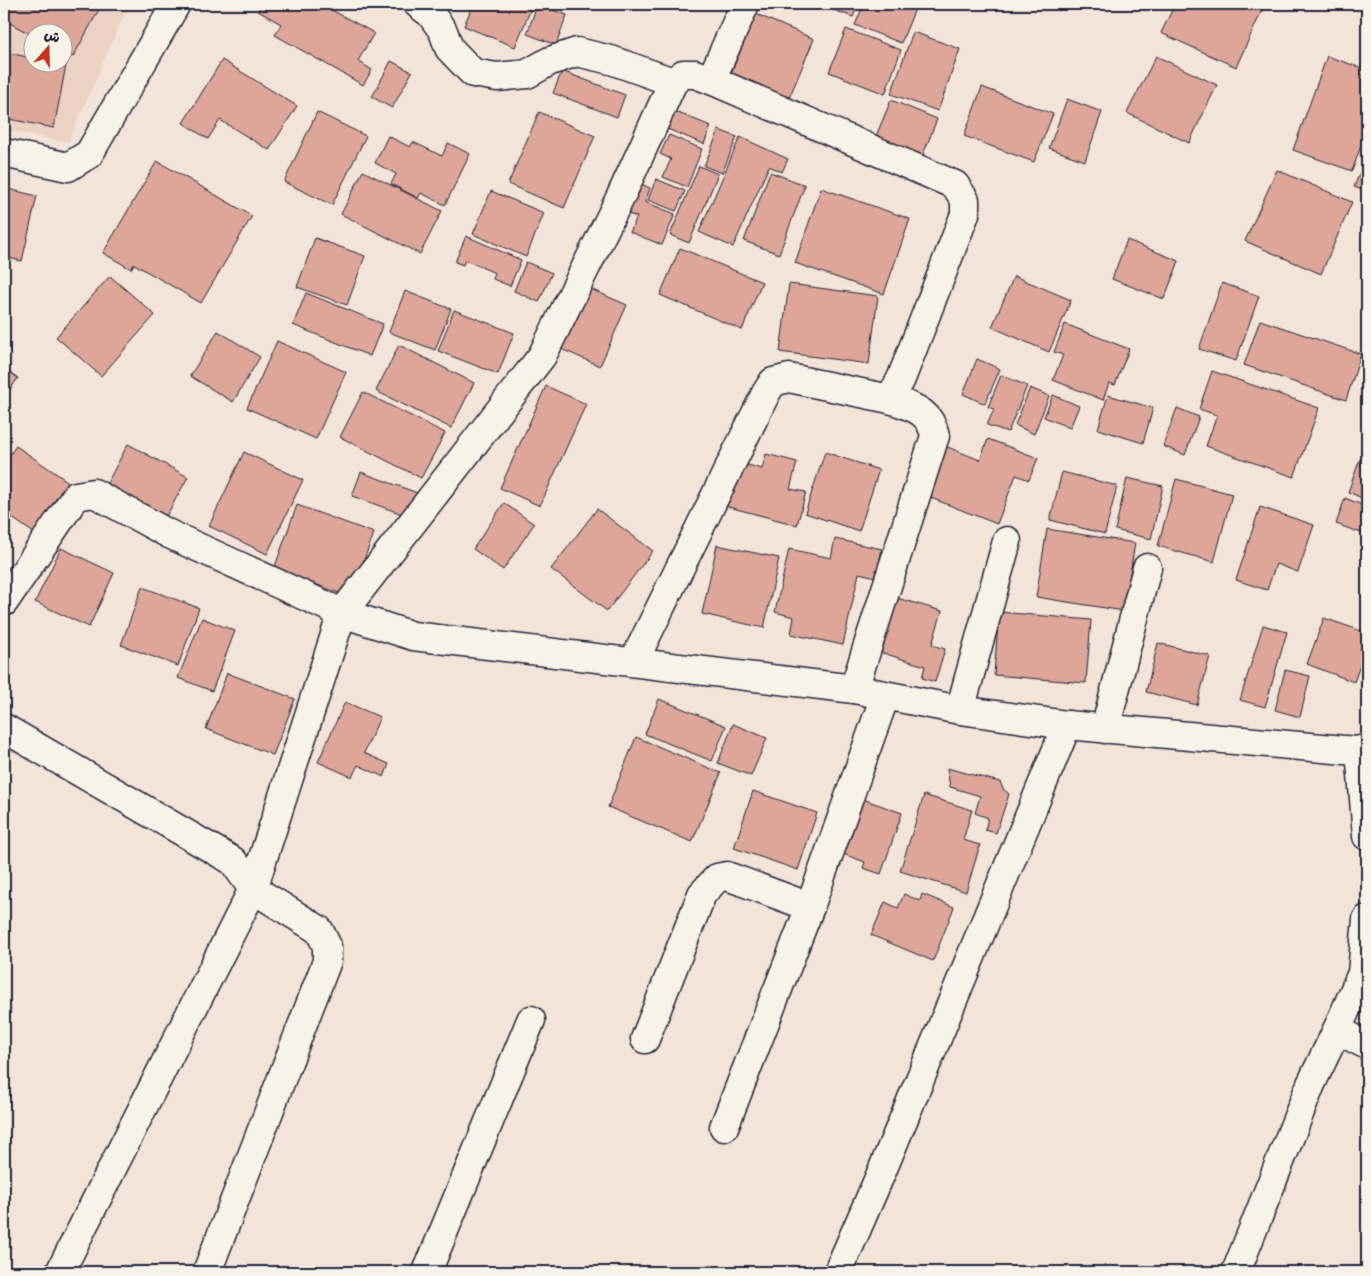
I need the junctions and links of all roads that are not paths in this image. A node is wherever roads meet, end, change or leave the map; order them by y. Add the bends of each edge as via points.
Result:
1 (176, 4) edge
2 (418, 4) edge
3 (744, 4) edge
4 (711, 80) junction
5 (673, 82) junction
6 (4, 153) edge
7 (890, 399) junction
8 (1006, 541) dead end
9 (1147, 568) dead end
10 (4, 602) edge
11 (342, 613) junction
12 (634, 661) junction
13 (854, 688) junction
14 (885, 696) junction
15 (960, 710) junction
16 (1067, 725) junction
17 (4, 728) edge
18 (1105, 728) junction
19 (1363, 751) edge
20 (1367, 836) edge
21 (253, 889) junction
22 (810, 907) junction
23 (1367, 919) edge
24 (531, 1020) dead end
25 (1338, 1030) junction
26 (646, 1039) dead end
27 (1367, 1045) edge
28 (724, 1127) dead end
29 (60, 1272) edge
30 (207, 1272) edge
31 (427, 1272) edge
32 (838, 1272) edge
33 (1236, 1272) edge

1 - 6 street via 89,154 68,168
2 - 5 street via 430,13 443,31 449,48 473,73 497,77 527,74 550,61 578,52
3 - 4 street
4 - 5 street via 695,74 683,74
4 - 7 street via 955,185 965,200 966,214 901,379
5 - 11 street via 542,356
7 - 12 street via 789,378 773,382
7 - 13 street via 921,411 933,425 935,436
8 - 15 street
9 - 18 street
10 - 11 street via 76,496 94,493 169,534
11 - 12 street via 413,636
11 - 21 street
12 - 13 street
13 - 14 street
14 - 15 street
14 - 22 street
15 - 16 street
16 - 18 street
16 - 32 street
17 - 21 street via 233,861
18 - 19 street
19 - 20 street
21 - 29 street
21 - 30 street via 319,930 327,946 327,961
22 - 26 street via 727,876 717,878 702,894
22 - 28 street
23 - 25 street via 1362,973
24 - 31 street
25 - 27 street
25 - 33 street via 1311,1084

